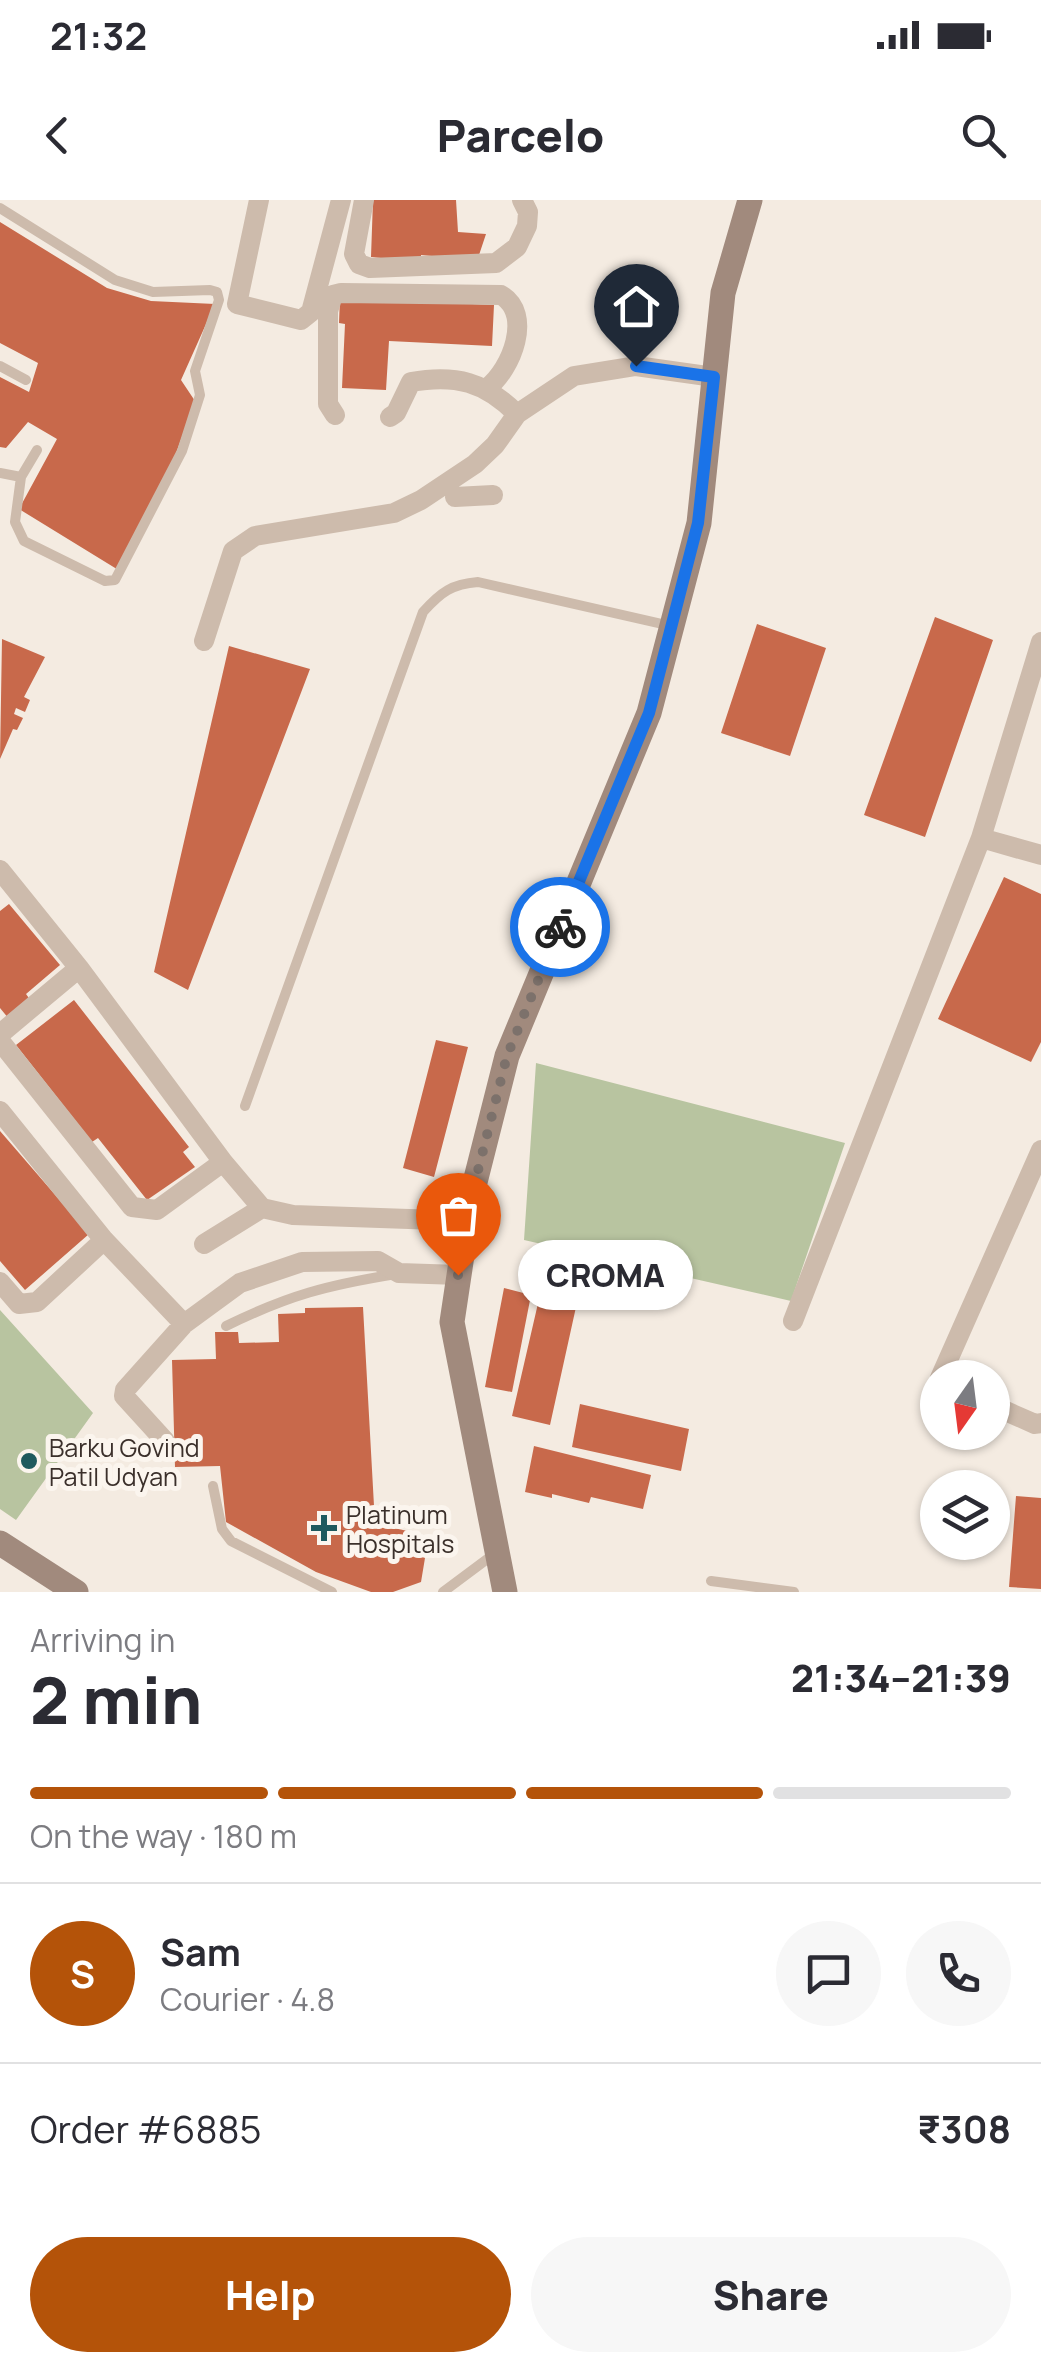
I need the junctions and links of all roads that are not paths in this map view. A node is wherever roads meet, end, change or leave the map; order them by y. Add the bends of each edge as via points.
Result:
1 (259, 200) edge
2 (342, 200) edge
3 (364, 200) edge
4 (522, 200) edge
5 (750, 200) edge
6 (0, 208) edge
7 (0, 366) edge
8 (714, 377) junction
9 (26, 380) dead end
10 (487, 388) junction
11 (517, 414) junction
12 (335, 415) dead end
13 (390, 417) dead end
14 (37, 450) dead end
15 (475, 464) junction
16 (0, 473) edge
17 (21, 477) junction
18 (475, 496) dead end
19 (672, 626) junction
20 (204, 642) dead end
21 (1041, 642) edge
22 (981, 838) junction
23 (1041, 855) edge
24 (0, 870) edge
25 (79, 968) junction
26 (0, 1037) edge
27 (245, 1106) dead end
28 (0, 1111) edge
29 (1041, 1150) edge
30 (223, 1162) junction
31 (262, 1208) junction
32 (467, 1221) junction
33 (104, 1240) junction
34 (204, 1244) dead end
35 (399, 1273) junction
36 (458, 1275) junction
37 (0, 1282) edge
38 (793, 1321) dead end
39 (184, 1324) junction
40 (226, 1326) dead end
41 (948, 1360) edge
42 (1010, 1412) edge
43 (1041, 1424) edge
44 (165, 1440) dead end
45 (213, 1486) dead end
46 (0, 1543) edge
47 (498, 1551) junction
48 (711, 1581) dead end
49 (76, 1592) edge
50 (332, 1592) edge
51 (443, 1592) edge
52 (505, 1592) edge
53 (794, 1592) edge

1 - 2 street via 237,304 301,320 311,312
3 - 4 street via 354,254 370,268 496,262 517,247 527,226
5 - 8 street via 723,293
6 - 17 lane via 115,280 153,292 210,290 219,300 195,371 200,395 182,451 115,580 24,541 14,507
7 - 9 lane
8 - 11 street via 636,366 597,370 574,376
8 - 19 street via 698,523
10 - 11 street
10 - 12 street via 506,368 519,316 512,302 501,295 341,293 332,295 328,311 328,404
10 - 13 street via 432,378 411,382
11 - 15 street
14 - 17 lane
15 - 18 street
15 - 20 street via 394,512 242,542 233,551
16 - 17 lane
19 - 27 lane via 478,582 441,592 423,612
19 - 32 street via 649,713 507,1056
21 - 22 street
22 - 23 street
22 - 38 street
24 - 25 street
25 - 26 street
25 - 30 street
26 - 30 street via 132,1206 157,1210
28 - 33 street
29 - 41 street
30 - 31 street
31 - 32 street via 293,1215
31 - 34 street
32 - 36 street
33 - 37 street via 37,1302 19,1304
33 - 39 street
35 - 36 street
35 - 39 street via 378,1261 302,1262 240,1283
35 - 40 lane via 296,1294
36 - 47 street via 452,1322
39 - 44 street via 124,1396
42 - 43 street
45 - 50 lane via 231,1541
46 - 49 street
47 - 51 lane
47 - 52 street
48 - 53 lane

